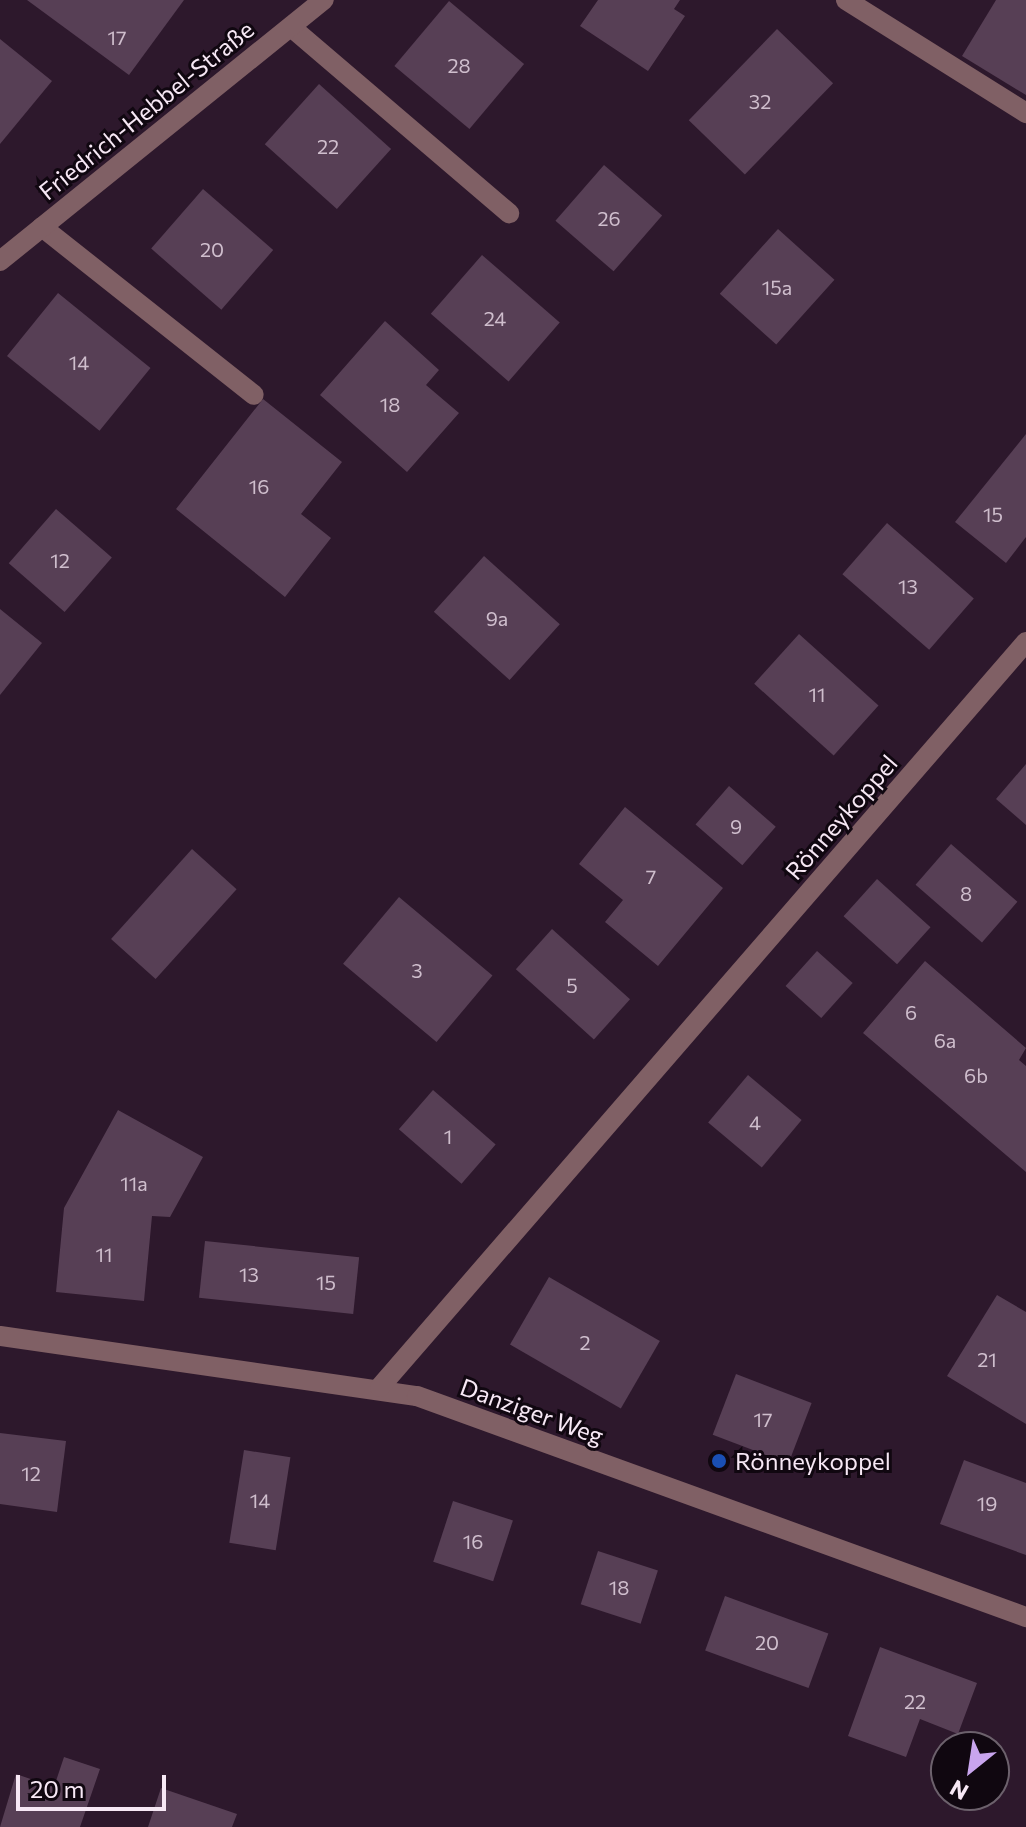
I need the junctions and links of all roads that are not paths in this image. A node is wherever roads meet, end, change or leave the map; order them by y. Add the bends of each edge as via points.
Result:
1 (846, 0) edge
2 (317, 2) edge
3 (291, 27) junction
4 (1026, 113) edge
5 (509, 213) dead end
6 (42, 227) junction
7 (0, 261) edge
8 (254, 395) dead end
9 (1026, 642) edge
10 (0, 1336) edge
11 (380, 1387) junction
12 (1026, 1617) edge

1 - 4 street
2 - 3 street, Friedrich-Hebbel-Straße
3 - 5 street
3 - 6 street, Friedrich-Hebbel-Straße
6 - 7 street, Friedrich-Hebbel-Straße
6 - 8 street
9 - 11 street, Rönneykoppel
10 - 11 street, Danziger Weg
11 - 12 street, Danziger Weg

